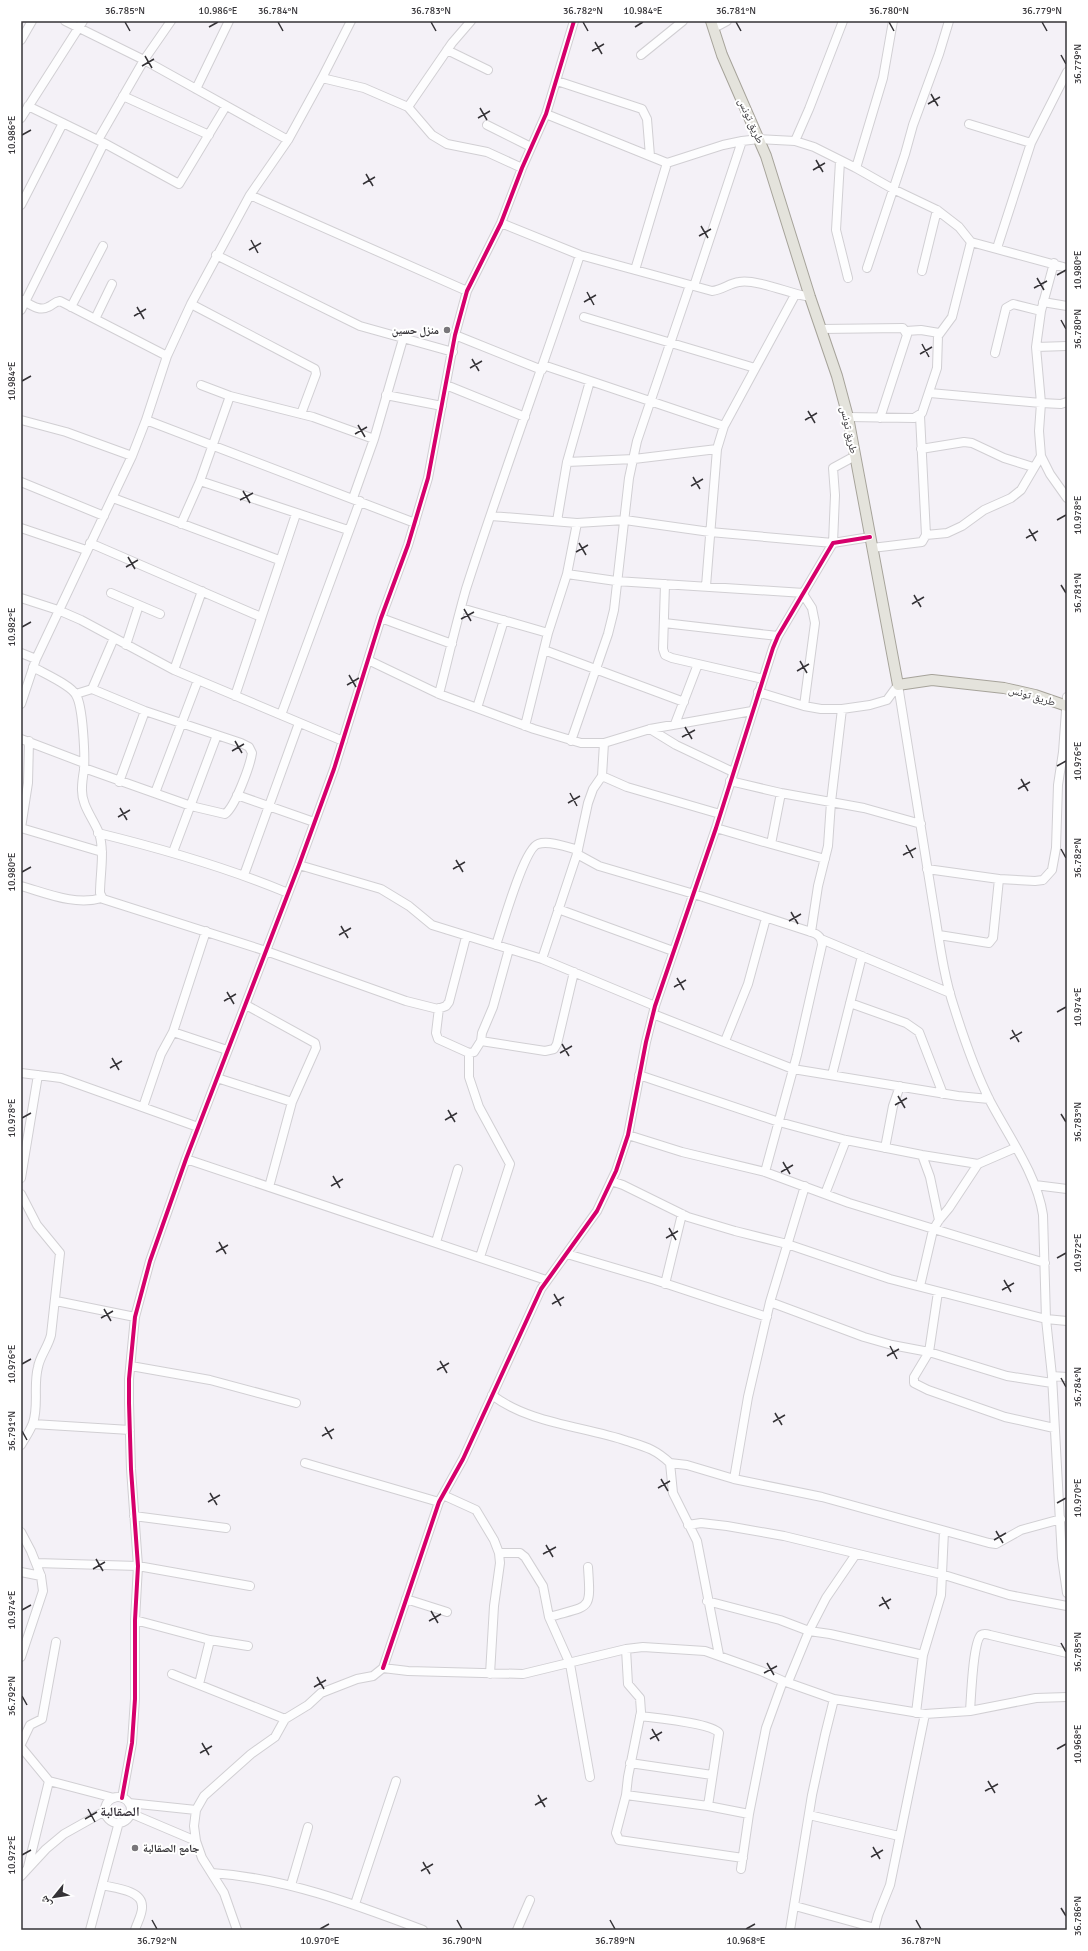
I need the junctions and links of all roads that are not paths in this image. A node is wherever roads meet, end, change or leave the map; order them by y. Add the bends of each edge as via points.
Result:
1 (32, 21) edge
2 (65, 21) edge
3 (171, 21) edge
4 (229, 21) edge
5 (351, 21) edge
6 (471, 21) edge
7 (574, 21) edge
8 (683, 21) edge
9 (727, 21) edge
10 (843, 21) edge
11 (893, 21) edge
12 (949, 21) edge
13 (81, 24) edge
14 (712, 25) edge
15 (21, 40) edge
16 (447, 50) junction
17 (641, 55) dead end
18 (144, 60) junction
19 (488, 70) dead end
20 (1067, 72) edge
21 (322, 78) junction
22 (556, 81) junction
23 (196, 89) junction
24 (124, 96) junction
25 (28, 106) junction
26 (226, 106) junction
27 (408, 107) junction
28 (546, 114) junction
29 (21, 118) edge
30 (63, 123) junction
31 (969, 124) dead end
32 (487, 125) dead end
33 (209, 135) junction
34 (759, 139) junction
35 (288, 140) junction
36 (101, 141) junction
37 (742, 141) junction
38 (795, 141) junction
39 (1031, 143) junction
40 (530, 147) junction
41 (650, 156) junction
42 (840, 161) junction
43 (667, 163) junction
44 (522, 168) junction
45 (856, 168) junction
46 (893, 189) junction
47 (250, 195) junction
48 (21, 206) edge
49 (937, 210) junction
50 (501, 223) junction
51 (971, 242) junction
52 (103, 246) dead end
53 (996, 248) junction
54 (216, 255) junction
55 (580, 255) junction
56 (1054, 263) junction
57 (1067, 266) edge
58 (867, 268) dead end
59 (635, 270) junction
60 (922, 271) dead end
61 (848, 278) dead end
62 (112, 284) dead end
63 (692, 286) junction
64 (467, 291) junction
65 (795, 295) junction
66 (810, 297) junction
67 (23, 300) edge
68 (1043, 302) junction
69 (191, 304) junction
70 (1067, 306) edge
71 (71, 307) junction
72 (21, 310) edge
73 (1041, 311) junction
74 (584, 317) dead end
75 (95, 319) junction
76 (821, 329) junction
77 (906, 331) junction
78 (939, 333) junction
79 (455, 335) junction
80 (403, 339) junction
81 (672, 342) junction
82 (1067, 346) edge
83 (1036, 347) junction
84 (453, 352) junction
85 (995, 352) dead end
86 (167, 356) junction
87 (543, 368) junction
88 (755, 368) junction
89 (590, 381) junction
90 (201, 385) dead end
91 (446, 385) junction
92 (930, 392) junction
93 (386, 395) junction
94 (230, 396) junction
95 (651, 401) junction
96 (1040, 402) junction
97 (1067, 402) edge
98 (442, 406) junction
99 (300, 414) junction
100 (920, 416) junction
101 (848, 417) junction
102 (525, 418) junction
103 (880, 418) junction
104 (21, 420) edge
105 (146, 420) junction
106 (724, 426) junction
107 (374, 439) junction
108 (212, 446) junction
109 (717, 449) junction
110 (921, 449) junction
111 (132, 456) junction
112 (855, 456) junction
113 (1041, 456) junction
114 (634, 459) junction
115 (567, 462) junction
116 (1033, 467) junction
117 (200, 481) junction
118 (21, 482) edge
119 (113, 498) junction
120 (1067, 498) edge
121 (356, 499) junction
122 (296, 514) junction
123 (104, 516) junction
124 (491, 516) junction
125 (624, 520) junction
126 (556, 521) junction
127 (415, 523) junction
128 (577, 523) junction
129 (181, 524) junction
130 (21, 528) edge
131 (348, 530) junction
132 (710, 532) junction
133 (926, 535) junction
134 (870, 537) junction
135 (833, 543) junction
136 (88, 547) junction
137 (872, 548) junction
138 (280, 560) junction
139 (567, 574) junction
140 (616, 581) junction
141 (665, 584) junction
142 (706, 586) junction
143 (202, 590) junction
144 (111, 593) dead end
145 (804, 594) junction
146 (21, 598) edge
147 (139, 605) junction
148 (461, 608) junction
149 (58, 610) junction
150 (160, 614) dead end
151 (261, 617) junction
152 (381, 618) junction
153 (504, 620) junction
154 (664, 623) junction
155 (548, 633) junction
156 (778, 636) junction
157 (114, 638) junction
158 (452, 644) junction
159 (126, 645) junction
160 (544, 650) junction
161 (21, 653) edge
162 (36, 659) junction
163 (368, 660) junction
164 (698, 664) junction
165 (33, 667) junction
166 (596, 669) junction
167 (174, 670) junction
168 (763, 679) junction
169 (198, 680) junction
170 (898, 685) junction
171 (92, 689) junction
172 (758, 692) junction
173 (76, 694) junction
174 (438, 694) junction
175 (235, 696) junction
176 (684, 702) junction
177 (1067, 703) edge
178 (21, 704) edge
179 (804, 706) junction
180 (477, 708) junction
181 (842, 709) junction
182 (145, 711) junction
183 (752, 711) junction
184 (281, 715) junction
185 (299, 723) junction
186 (181, 724) junction
187 (675, 724) junction
188 (525, 726) junction
189 (650, 729) junction
190 (217, 735) junction
191 (25, 740) edge
192 (343, 741) junction
193 (571, 741) junction
194 (604, 743) junction
195 (84, 766) junction
196 (733, 772) junction
197 (602, 776) junction
198 (730, 781) junction
199 (119, 782) junction
200 (155, 793) junction
201 (781, 793) junction
202 (237, 796) junction
203 (830, 802) junction
204 (190, 806) junction
205 (270, 807) junction
206 (720, 814) junction
207 (314, 822) junction
208 (921, 824) junction
209 (21, 828) edge
210 (716, 828) junction
211 (98, 832) junction
212 (771, 844) junction
213 (102, 852) junction
214 (173, 852) junction
215 (577, 852) junction
216 (825, 859) junction
217 (299, 865) junction
218 (927, 869) junction
219 (244, 874) junction
220 (999, 879) junction
221 (21, 886) edge
222 (288, 893) junction
223 (694, 894) junction
224 (102, 898) junction
225 (558, 909) junction
226 (766, 918) junction
227 (206, 931) junction
228 (811, 932) junction
229 (939, 935) junction
230 (466, 936) junction
231 (821, 939) junction
232 (496, 945) junction
233 (509, 949) junction
234 (266, 951) junction
235 (673, 951) junction
236 (862, 956) junction
237 (542, 959) junction
238 (574, 972) junction
239 (950, 993) junction
240 (850, 1002) junction
241 (246, 1005) junction
242 (439, 1008) junction
243 (654, 1010) junction
244 (173, 1032) junction
245 (725, 1041) junction
246 (481, 1042) junction
247 (226, 1050) junction
248 (469, 1053) junction
249 (793, 1069) junction
250 (21, 1072) edge
251 (38, 1075) junction
252 (639, 1075) junction
253 (832, 1075) junction
254 (217, 1078) junction
255 (900, 1086) junction
256 (943, 1094) junction
257 (989, 1099) junction
258 (292, 1102) junction
259 (143, 1107) junction
260 (779, 1122) junction
261 (198, 1127) junction
262 (628, 1135) junction
263 (846, 1140) junction
264 (885, 1148) junction
265 (1015, 1148) junction
266 (922, 1155) junction
267 (186, 1159) junction
268 (978, 1164) junction
269 (458, 1169) dead end
270 (764, 1172) junction
271 (21, 1178) edge
272 (611, 1181) junction
273 (1035, 1185) junction
274 (806, 1186) junction
275 (269, 1187) junction
276 (1067, 1189) edge
277 (21, 1194) edge
278 (825, 1194) junction
279 (682, 1214) junction
280 (939, 1220) junction
281 (933, 1230) junction
282 (436, 1242) junction
283 (787, 1244) junction
284 (567, 1254) junction
285 (480, 1257) junction
286 (1045, 1263) junction
287 (546, 1280) junction
288 (665, 1284) junction
289 (920, 1286) junction
290 (938, 1292) junction
291 (56, 1301) junction
292 (770, 1302) junction
293 (135, 1317) junction
294 (767, 1317) junction
295 (1046, 1319) junction
296 (1067, 1321) edge
297 (929, 1352) junction
298 (131, 1366) junction
299 (1067, 1377) edge
300 (1052, 1379) junction
301 (492, 1395) junction
302 (296, 1403) dead end
303 (33, 1424) junction
304 (1054, 1428) junction
305 (130, 1430) junction
306 (21, 1445) edge
307 (305, 1463) dead end
308 (670, 1463) junction
309 (734, 1478) junction
310 (441, 1498) junction
311 (134, 1516) junction
312 (1061, 1519) junction
313 (688, 1525) junction
314 (226, 1528) dead end
315 (944, 1531) junction
316 (21, 1532) edge
317 (499, 1554) junction
318 (856, 1554) junction
319 (36, 1563) junction
320 (138, 1566) junction
321 (588, 1567) dead end
322 (21, 1572) edge
323 (941, 1574) junction
324 (41, 1576) junction
325 (250, 1586) dead end
326 (1067, 1593) edge
327 (406, 1599) junction
328 (707, 1601) junction
329 (1067, 1606) edge
330 (447, 1612) dead end
331 (549, 1617) junction
332 (135, 1620) junction
333 (809, 1631) junction
334 (210, 1640) junction
335 (56, 1642) dead end
336 (248, 1646) dead end
337 (626, 1649) junction
338 (1067, 1653) edge
339 (719, 1655) junction
340 (923, 1655) junction
341 (21, 1657) edge
342 (570, 1664) junction
343 (383, 1668) junction
344 (172, 1674) dead end
345 (490, 1674) junction
346 (786, 1682) junction
347 (199, 1684) junction
348 (1067, 1697) edge
349 (834, 1699) junction
350 (970, 1711) junction
351 (920, 1714) junction
352 (640, 1716) junction
353 (285, 1719) junction
354 (21, 1744) edge
355 (21, 1747) edge
356 (630, 1763) junction
357 (712, 1775) junction
358 (590, 1777) dead end
359 (49, 1780) junction
360 (396, 1781) dead end
361 (626, 1795) junction
362 (118, 1798) junction
363 (129, 1803) junction
364 (708, 1806) junction
365 (196, 1810) junction
366 (105, 1811) junction
367 (130, 1813) junction
368 (749, 1814) junction
369 (809, 1815) junction
370 (119, 1822) junction
371 (308, 1827) dead end
372 (899, 1836) junction
373 (196, 1842) junction
374 (743, 1858) junction
375 (28, 1868) junction
376 (741, 1869) dead end
377 (212, 1873) junction
378 (21, 1876) edge
379 (102, 1885) junction
380 (291, 1885) junction
381 (530, 1900) dead end
382 (355, 1904) junction
383 (795, 1906) junction
384 (874, 1929) edge
385 (90, 1930) edge
386 (135, 1930) edge
387 (237, 1930) edge
388 (423, 1930) edge
389 (517, 1930) edge
390 (790, 1930) edge

1 - 15 street
2 - 13 street
3 - 18 street
4 - 23 street
5 - 21 street
6 - 16 street
7 - 22 street
8 - 17 street
9 - 14 street
10 - 38 street
11 - 45 street via 882,78
12 - 46 street
13 - 18 street
13 - 25 street
14 - 34 main road, طريق تونس via 725,62
16 - 19 street
16 - 27 street
18 - 23 street
18 - 24 street
20 - 39 street
21 - 27 street via 364,88
21 - 35 street
22 - 28 street
22 - 41 street via 642,109 647,119
23 - 26 street
24 - 33 street
24 - 36 street
25 - 29 street
25 - 30 street
26 - 33 street
26 - 35 street
27 - 44 street via 432,135 447,144 487,152
28 - 40 street
28 - 41 street
30 - 36 street
30 - 48 street
31 - 39 street
32 - 40 street
33 - 36 street via 179,184
34 - 37 street
34 - 38 street
34 - 66 main road, طريق تونس
35 - 47 street
36 - 67 street
37 - 43 street
37 - 63 street
38 - 42 street via 814,147
39 - 53 street
40 - 44 street
41 - 43 street
42 - 45 street
42 - 61 street via 836,230
43 - 59 street
44 - 50 street
45 - 46 street
46 - 49 street
46 - 58 street
47 - 54 street
47 - 64 street
49 - 51 street via 959,227
49 - 60 street
50 - 55 street
50 - 64 street
51 - 53 street
51 - 78 street via 952,317
52 - 71 street
53 - 56 street
54 - 69 street
54 - 80 street via 360,326
55 - 59 street
55 - 87 street
56 - 57 street
56 - 68 street
59 - 63 street
62 - 75 street
63 - 65 street via 718,291 739,282 755,283
63 - 81 street
64 - 79 street
65 - 66 street
65 - 88 street
66 - 76 main road, طريق تونس
67 - 71 street via 40,309 58,301
67 - 72 street
68 - 70 street
68 - 73 street
69 - 86 street
69 - 99 street via 315,369 316,374
71 - 75 street
73 - 83 street
73 - 85 street via 1009,305 1006,308
74 - 81 street
75 - 86 street
76 - 77 street via 903,328
76 - 101 main road, طريق تونس
77 - 78 street
77 - 103 street via 907,335
78 - 92 street via 937,368
79 - 84 street
79 - 87 street
80 - 84 street
80 - 93 street
81 - 88 street
81 - 95 street
82 - 83 street
83 - 96 street
84 - 91 street
86 - 105 street
87 - 89 street
87 - 102 street
88 - 106 street
89 - 95 street
89 - 115 street
90 - 94 street
91 - 98 street
91 - 102 street
92 - 96 street
92 - 100 street
93 - 98 street
93 - 107 street
94 - 99 street
94 - 108 street
95 - 106 street
95 - 114 street via 637,441
96 - 97 street
96 - 113 street
98 - 127 street via 428,478
99 - 107 street
100 - 103 street
100 - 110 street
101 - 103 street
101 - 112 main road, طريق تونس
102 - 124 street via 505,469
104 - 111 street via 66,432
105 - 108 street
105 - 111 street
106 - 109 street
107 - 121 street
108 - 117 street
108 - 121 street
109 - 114 street
109 - 132 street
110 - 116 street via 972,443 1004,458
110 - 133 street
111 - 119 street
112 - 134 main road, طريق تونس
112 - 135 street via 833,468 836,495
113 - 116 street
113 - 120 street
114 - 115 street
114 - 125 street
115 - 126 street
116 - 133 street via 1021,490 1011,498 984,510 947,533
117 - 122 street
117 - 129 street
118 - 123 street
119 - 123 street
119 - 129 street
121 - 127 street
121 - 131 street
122 - 131 street
122 - 138 street
123 - 136 street
124 - 126 street
124 - 148 street
125 - 128 street
125 - 132 street
125 - 140 street
126 - 128 street
127 - 152 street
128 - 139 street
129 - 138 street
130 - 136 street
131 - 184 street
132 - 135 street
132 - 142 street
133 - 137 street via 922,542
134 - 135 street
134 - 137 main road, طريق تونس
135 - 145 street
136 - 143 street
136 - 149 street
137 - 170 main road, طريق تونس
138 - 151 street
139 - 140 street
139 - 155 street
140 - 141 street
140 - 166 street via 614,610
141 - 142 street
141 - 154 street
142 - 145 street
143 - 151 street
143 - 167 street
144 - 147 street
145 - 156 street
145 - 179 street via 812,608 815,622
146 - 149 street
147 - 150 street
147 - 159 street
148 - 153 street
148 - 158 street
149 - 157 street
149 - 162 street
151 - 175 street
152 - 158 street
152 - 163 street
153 - 155 street
153 - 180 street
154 - 156 street
154 - 164 street via 665,654
155 - 160 street
156 - 168 street
157 - 159 street
157 - 171 street
158 - 174 street
159 - 167 street
160 - 166 street
160 - 188 street
161 - 162 street
162 - 165 street
163 - 174 street
163 - 192 street
164 - 168 street
164 - 176 street
165 - 173 street
165 - 178 street
166 - 176 street
166 - 193 street
167 - 169 street
168 - 172 street
169 - 175 street
169 - 186 street
170 - 177 main road, طريق تونس via 932,680 1004,688
170 - 181 street via 887,700
170 - 208 street
171 - 173 street
171 - 182 street
172 - 179 street
172 - 183 street
173 - 195 street via 82,714
174 - 180 street
175 - 184 street
176 - 187 street
177 - 220 street via 1058,785 1056,848 1052,870 1043,880
179 - 181 street
180 - 188 street
181 - 203 street
182 - 186 street
182 - 199 street
183 - 187 street
183 - 196 street
184 - 185 street
185 - 192 street
185 - 205 street
186 - 190 street
186 - 200 street
187 - 189 street
188 - 193 street
189 - 194 street
189 - 196 street via 676,745
190 - 202 street via 241,743 252,753
190 - 204 street
191 - 195 street
191 - 209 street via 28,783
192 - 207 street
193 - 194 street
194 - 197 street
195 - 199 street
195 - 211 street via 83,800
196 - 198 street
197 - 206 street via 627,787
197 - 215 street via 588,803
198 - 201 street
198 - 206 street
199 - 200 street
200 - 204 street
201 - 203 street
201 - 212 street
202 - 204 street via 225,814
202 - 205 street
203 - 208 street via 864,808
203 - 216 street
204 - 214 street
205 - 207 street
205 - 219 street
206 - 210 street
207 - 217 street
208 - 218 street
209 - 213 street
210 - 212 street
210 - 223 street
211 - 213 street
211 - 214 street
212 - 216 street
213 - 224 street
214 - 219 street
215 - 223 street via 598,866
215 - 225 street
215 - 232 street via 546,843 534,846 525,861
216 - 228 street
217 - 222 street
217 - 230 street via 381,889 409,906 432,926
218 - 220 street
218 - 229 street
219 - 222 street
220 - 229 street via 991,941 984,944
221 - 224 street via 64,898 89,901
222 - 234 street
223 - 226 street
223 - 235 street
224 - 227 street
225 - 235 street
225 - 237 street
226 - 228 street
226 - 245 street via 748,984
227 - 234 street
227 - 244 street
228 - 231 street
229 - 239 street
230 - 232 street
230 - 242 street via 449,1002
231 - 236 street
231 - 249 street via 822,945
232 - 233 street
233 - 237 street
233 - 246 street
234 - 241 street
234 - 242 street via 406,1001
235 - 243 street
236 - 239 street
236 - 240 street
237 - 238 street
238 - 243 street
238 - 246 street via 554,1048 545,1051
239 - 257 street via 972,1059
240 - 253 street
240 - 256 street via 906,1023 917,1030
241 - 247 street
241 - 258 street via 315,1043 316,1048
242 - 248 street via 436,1033 438,1039
243 - 245 street
243 - 252 street
244 - 247 street
244 - 259 street via 161,1054
245 - 249 street
246 - 248 street via 476,1051
247 - 254 street
248 - 285 street via 469,1077 479,1107 510,1164
249 - 253 street
249 - 260 street
250 - 251 street
251 - 259 street via 61,1078
251 - 271 street
252 - 260 street
252 - 262 street
253 - 255 street
254 - 258 street
254 - 261 street
255 - 256 street
255 - 264 street via 893,1106
256 - 257 street
257 - 265 street
258 - 275 street
259 - 261 street
260 - 263 street
260 - 270 street
261 - 267 street
262 - 270 street via 682,1152
262 - 272 street
263 - 264 street
263 - 278 street
264 - 266 street
265 - 268 street
265 - 273 street
266 - 268 street
266 - 280 street via 930,1177
267 - 275 street
267 - 293 street via 150,1261
268 - 280 street
269 - 282 street
270 - 274 street
272 - 279 street
272 - 284 street via 596,1212
273 - 276 street
273 - 286 street via 1044,1215
274 - 278 street
274 - 283 street
275 - 282 street
277 - 291 street via 37,1225 60,1253
278 - 281 street
279 - 283 street
279 - 288 street
280 - 281 street
281 - 286 street
281 - 289 street
282 - 285 street
283 - 289 street via 890,1279
283 - 292 street
284 - 287 street
284 - 288 street
285 - 287 street
286 - 295 street
287 - 301 street
288 - 294 street
289 - 290 street
290 - 295 street
290 - 297 street
291 - 293 street
291 - 303 street via 49,1344 38,1366
292 - 294 street
292 - 297 street via 849,1333
293 - 298 street
294 - 309 street via 748,1397
295 - 296 street
295 - 300 street
297 - 300 street via 1007,1376
297 - 304 street via 914,1377 916,1385 1005,1417
298 - 302 street via 210,1380
298 - 305 street
299 - 300 street
300 - 304 street
301 - 308 street via 520,1412 609,1434 656,1450
301 - 310 street via 463,1459
303 - 305 street
303 - 306 street
304 - 312 street
305 - 311 street
307 - 310 street
308 - 309 street
308 - 313 street via 673,1493
309 - 315 street via 822,1497
310 - 317 street via 476,1510 494,1540
310 - 327 street
311 - 314 street
311 - 320 street
312 - 315 street via 1021,1530 996,1544
312 - 326 street via 1062,1558
313 - 318 street via 700,1523 734,1527 784,1536
313 - 328 street via 697,1541 705,1576
315 - 323 street
316 - 319 street
317 - 331 street via 520,1553 525,1557 543,1586
317 - 345 street
318 - 323 street
318 - 333 street via 826,1598
319 - 320 street
319 - 324 street
320 - 325 street
320 - 332 street
321 - 331 street via 588,1603 581,1608
322 - 324 street
323 - 329 street via 1009,1595
323 - 340 street via 941,1595
324 - 341 street via 43,1591
327 - 330 street
327 - 343 street
328 - 333 street via 780,1620
328 - 339 street
331 - 342 street
332 - 334 street
332 - 362 street via 132,1743
333 - 340 street
333 - 346 street
334 - 336 street
334 - 347 street
335 - 354 street via 42,1719 30,1725
337 - 339 street via 691,1649
337 - 342 street
337 - 352 street via 628,1684 640,1698
338 - 350 street via 990,1635 980,1636 975,1657
339 - 346 street
340 - 351 street
342 - 345 street via 523,1674
342 - 358 street
343 - 345 street
343 - 353 street via 373,1676 357,1679 322,1693
344 - 347 street
346 - 349 street
346 - 368 street via 766,1728
347 - 353 street
348 - 350 street via 1036,1698
349 - 351 street
349 - 369 street
350 - 351 street
351 - 372 street
352 - 356 street
352 - 357 street via 717,1730 719,1736
353 - 365 street via 275,1737 251,1754 204,1796
355 - 359 street
356 - 357 street
356 - 361 street
357 - 364 street
359 - 362 street
359 - 375 street
360 - 382 street
361 - 364 street
361 - 374 street via 616,1833 619,1840
362 - 363 street
362 - 366 street via 107,1803
363 - 365 street
363 - 367 street
364 - 368 street
365 - 373 street
366 - 370 street via 112,1821
366 - 375 street via 64,1834
367 - 370 street via 126,1819
367 - 373 street
368 - 374 street
369 - 372 street
369 - 383 street
370 - 379 street
371 - 380 street
372 - 384 street via 890,1885
373 - 377 street via 202,1858
374 - 376 street
375 - 378 street
377 - 380 street
377 - 387 street via 224,1893
379 - 385 street
379 - 386 street via 134,1894 141,1899 142,1907
380 - 382 street
381 - 389 street
382 - 388 street
383 - 384 street
383 - 390 street

